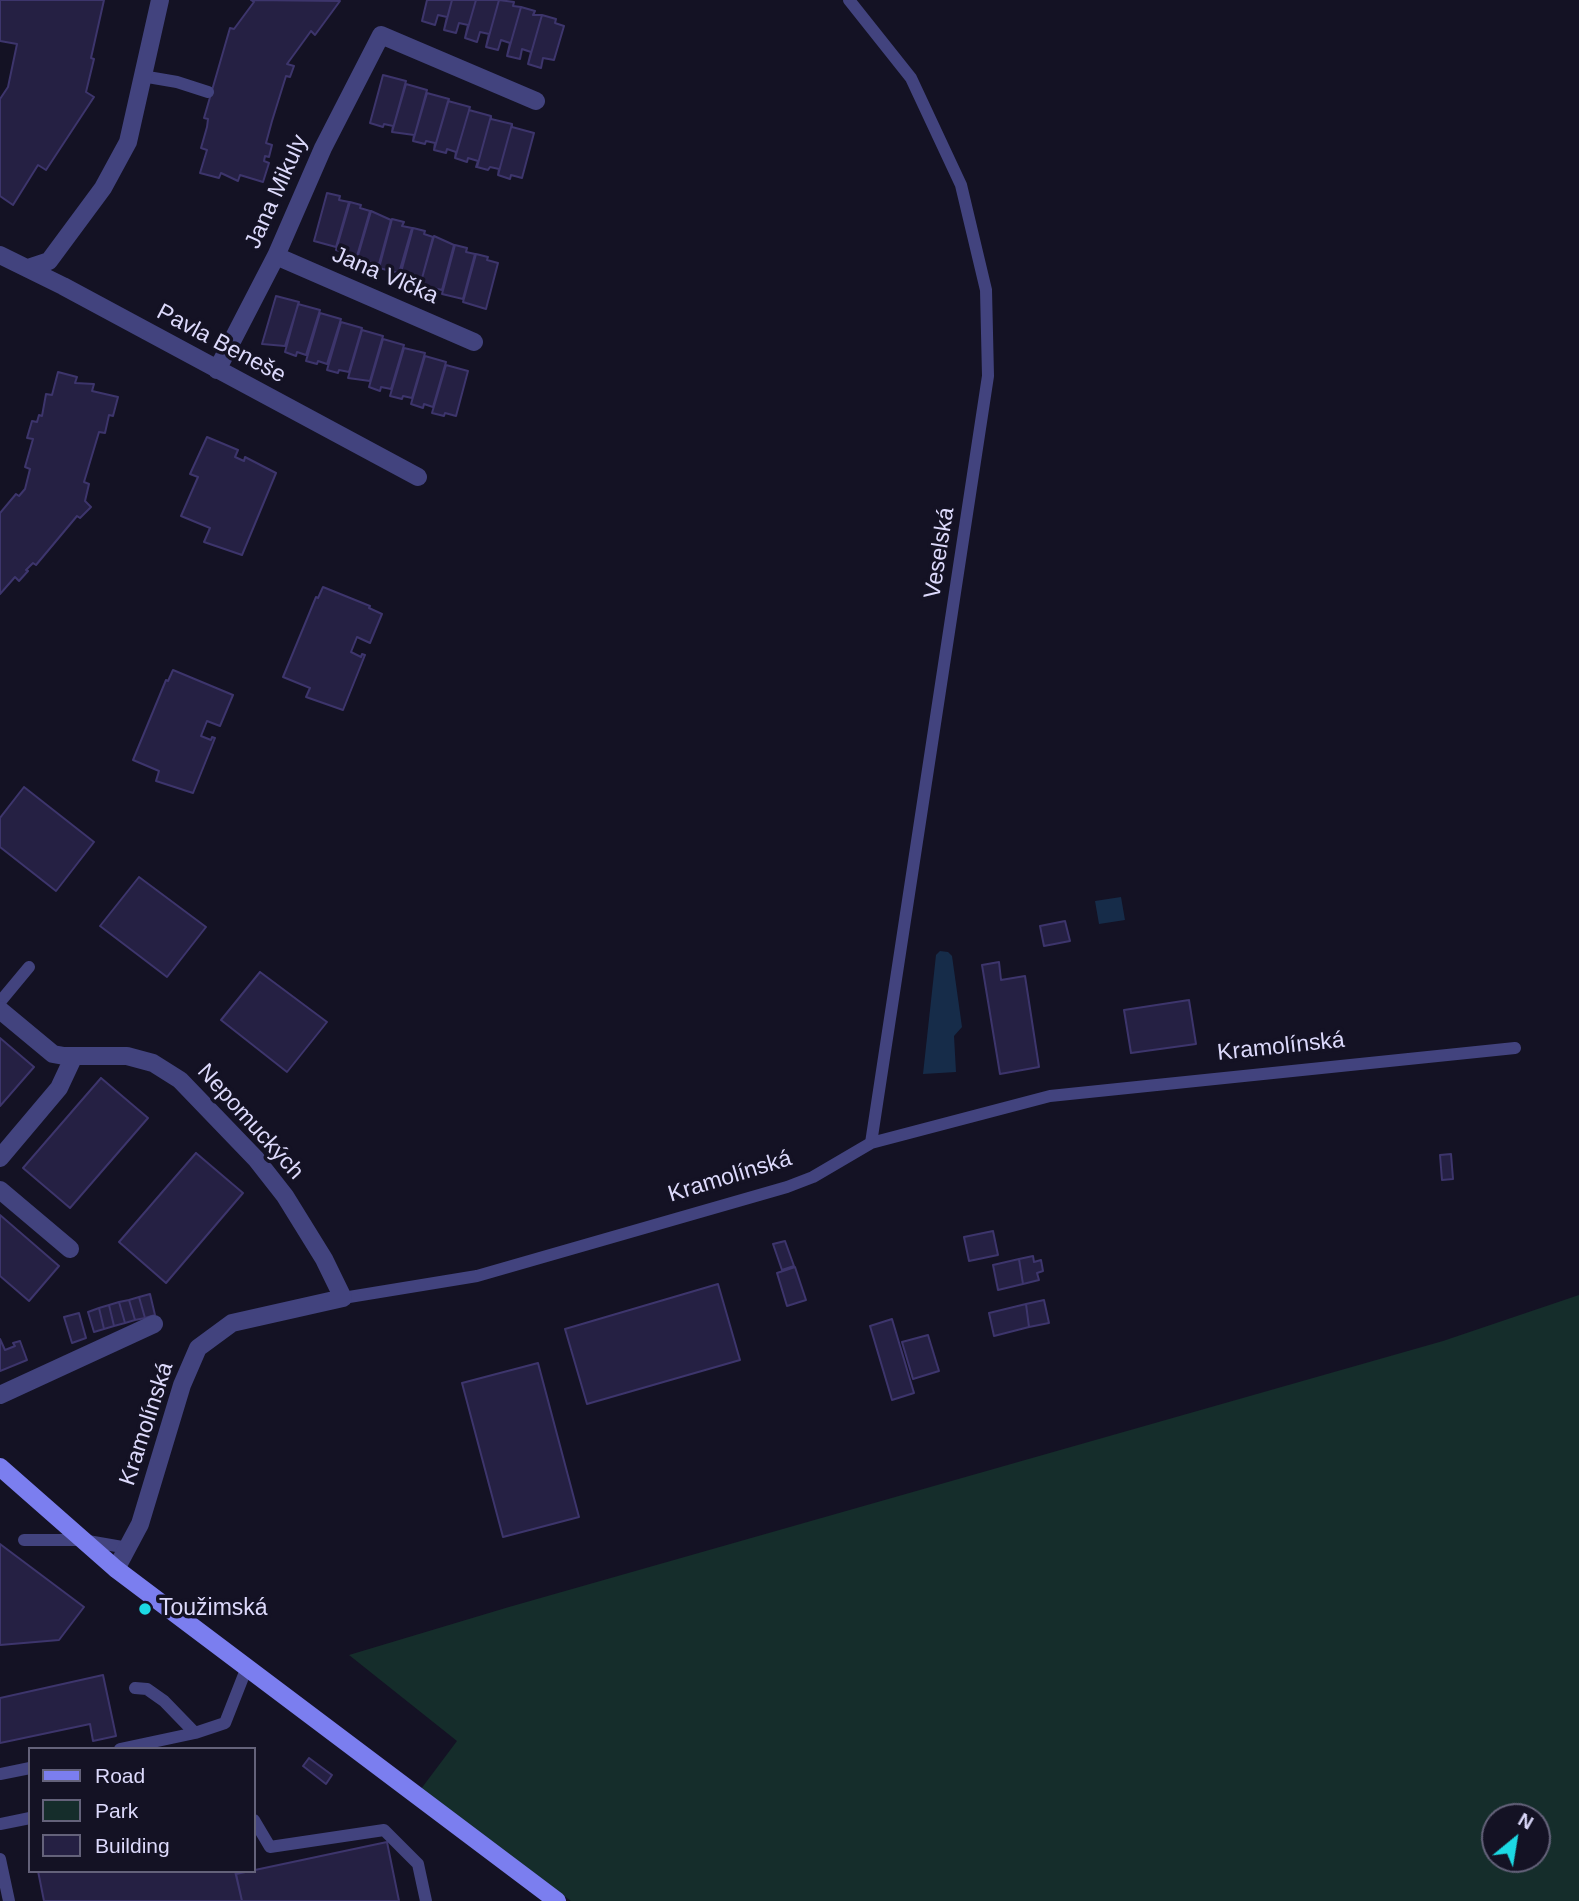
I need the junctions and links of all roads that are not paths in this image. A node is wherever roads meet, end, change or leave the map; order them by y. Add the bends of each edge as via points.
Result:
1 (160, 0) edge
2 (849, 0) edge
3 (142, 76) junction
4 (208, 92) dead end
5 (536, 101) dead end
6 (0, 255) edge
7 (276, 256) junction
8 (28, 268) junction
9 (474, 341) dead end
10 (217, 370) junction
11 (418, 477) dead end
12 (29, 967) dead end
13 (0, 1002) edge
14 (0, 1010) edge
15 (1515, 1048) dead end
16 (74, 1056) junction
17 (871, 1143) junction
18 (0, 1158) edge
19 (0, 1190) edge
20 (70, 1249) dead end
21 (343, 1298) junction
22 (154, 1324) dead end
23 (0, 1395) edge
24 (0, 1467) edge
25 (24, 1540) dead end
26 (82, 1540) junction
27 (128, 1548) junction
28 (116, 1569) junction
29 (247, 1667) junction
30 (135, 1688) dead end
31 (195, 1733) junction
32 (129, 1747) edge
33 (28, 1768) edge
34 (0, 1774) edge
35 (28, 1818) edge
36 (256, 1823) edge
37 (0, 1824) edge
38 (0, 1859) edge
39 (2, 1877) edge
40 (9, 1901) edge
41 (426, 1901) edge
42 (557, 1901) edge

1 - 3 street
2 - 17 lane, Veselská via 911,78 961,186 986,290 988,376
3 - 4 lane
3 - 8 street via 128,142 103,188 49,261
5 - 7 street, Jana Mikuly via 381,35 323,148
6 - 8 street, Pavla Beneše
7 - 9 street, Jana Vlčka
7 - 10 street, Jana Mikuly
8 - 10 street, Pavla Beneše
10 - 11 street, Pavla Beneše
12 - 13 lane
14 - 16 street, Nepomuckých via 44,1048
15 - 17 lane, Kramolínská via 1050,1096
16 - 18 street via 59,1088
16 - 21 street, Nepomuckých via 127,1056 180,1080 285,1196
17 - 21 lane, Kramolínská via 787,1187 477,1276
19 - 20 street
21 - 27 street, Kramolínská via 232,1323 198,1348
22 - 23 street, Kramolínská
24 - 26 street
25 - 26 lane
26 - 27 lane
26 - 28 street
27 - 28 street, Kramolínská
28 - 29 street
29 - 31 lane via 225,1723
29 - 42 street
30 - 31 lane via 147,1689 164,1701
31 - 32 lane
33 - 34 lane
35 - 37 lane
36 - 41 lane via 270,1847 384,1830 418,1864
38 - 39 lane
39 - 40 lane

